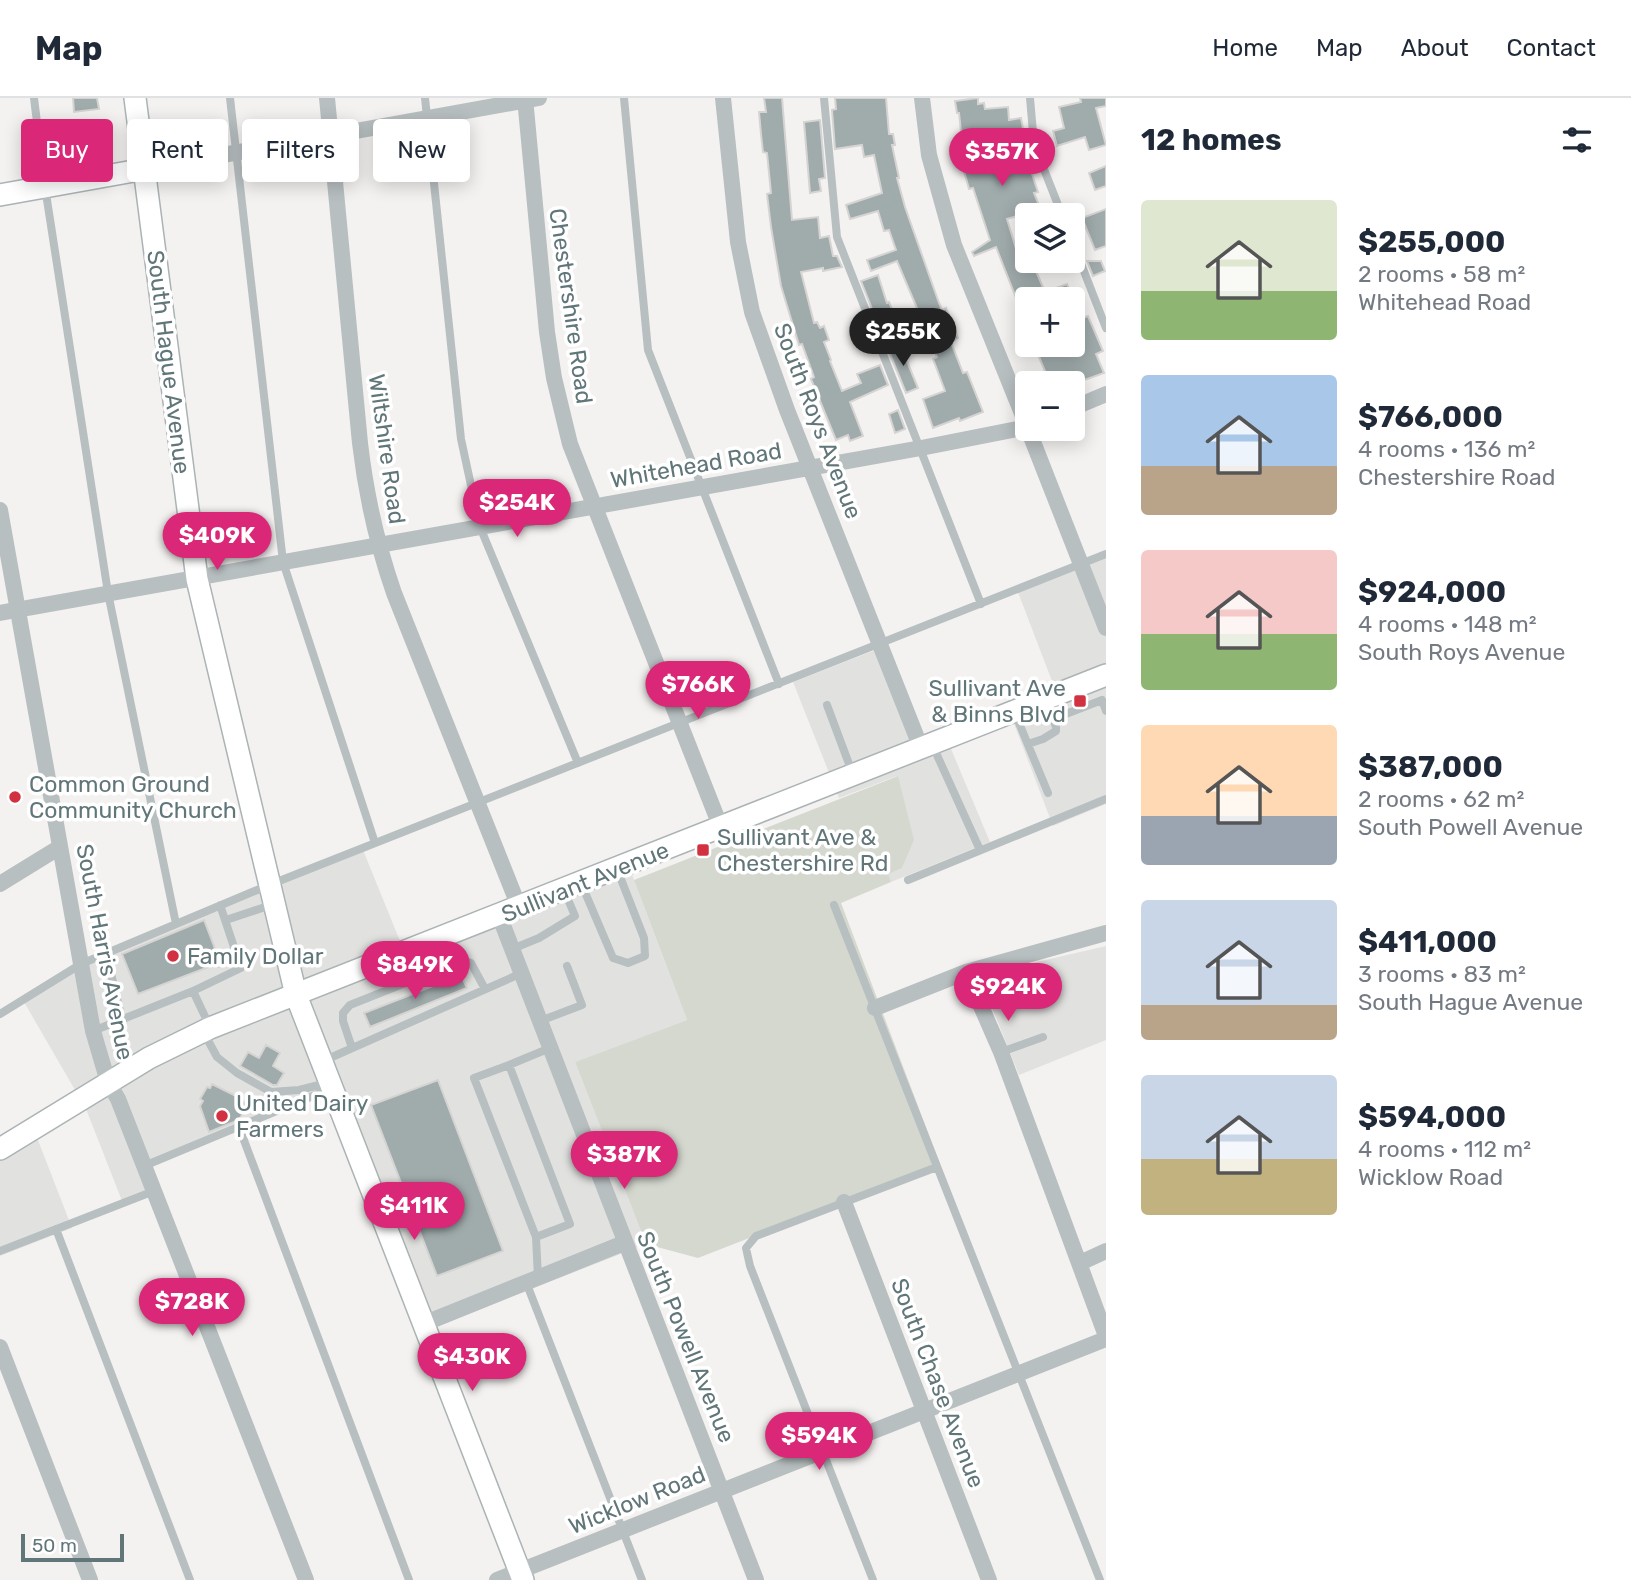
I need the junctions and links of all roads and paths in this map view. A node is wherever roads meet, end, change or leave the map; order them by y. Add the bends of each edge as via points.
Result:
1 (34, 98) edge
2 (135, 98) edge
3 (230, 98) edge
4 (327, 98) edge
5 (425, 98) edge
6 (624, 98) edge
7 (723, 98) edge
8 (824, 98) edge
9 (922, 98) edge
10 (1030, 98) edge
11 (530, 99) edge
12 (427, 118) junction
13 (138, 119) edge
14 (329, 119) edge
15 (359, 131) edge
16 (242, 152) edge
17 (236, 153) junction
18 (228, 154) edge
19 (127, 172) edge
20 (147, 182) edge
21 (335, 182) edge
22 (45, 187) junction
23 (0, 195) edge
24 (1057, 203) edge
25 (1085, 273) edge
26 (1106, 328) edge
27 (1106, 394) edge
28 (1015, 395) edge
29 (1085, 403) edge
30 (1015, 430) edge
31 (1033, 441) edge
32 (921, 448) junction
33 (810, 468) junction
34 (703, 487) junction
35 (593, 506) junction
36 (0, 510) edge
37 (480, 527) junction
38 (378, 545) junction
39 (1105, 556) edge
40 (283, 562) junction
41 (1081, 564) junction
42 (197, 579) junction
43 (108, 593) junction
44 (981, 604) junction
45 (17, 610) junction
46 (0, 612) edge
47 (1106, 628) edge
48 (880, 644) junction
49 (1100, 677) edge
50 (779, 684) junction
51 (1065, 691) junction
52 (1102, 701) junction
53 (827, 705) dead end
54 (1049, 709) junction
55 (1014, 711) junction
56 (1073, 711) junction
57 (1106, 711) edge
58 (679, 723) junction
59 (1028, 744) junction
60 (927, 746) junction
61 (578, 763) junction
62 (853, 775) junction
63 (1048, 793) dead end
64 (1106, 799) edge
65 (477, 803) junction
66 (721, 828) junction
67 (375, 843) junction
68 (60, 847) junction
69 (979, 850) junction
70 (617, 869) junction
71 (908, 880) dead end
72 (0, 884) edge
73 (573, 886) junction
74 (272, 894) junction
75 (220, 905) junction
76 (834, 905) dead end
77 (519, 907) junction
78 (499, 915) junction
79 (226, 920) junction
80 (176, 924) junction
81 (1106, 933) edge
82 (426, 944) junction
83 (512, 949) junction
84 (106, 953) junction
85 (81, 964) junction
86 (370, 965) junction
87 (567, 965) dead end
88 (436, 970) junction
89 (966, 972) junction
90 (522, 973) junction
91 (393, 988) junction
92 (485, 989) junction
93 (193, 991) junction
94 (296, 995) junction
95 (875, 1008) junction
96 (0, 1014) edge
97 (122, 1019) junction
98 (540, 1021) junction
99 (206, 1030) junction
100 (93, 1031) junction
101 (1042, 1037) dead end
102 (352, 1048) junction
103 (550, 1048) junction
104 (1001, 1052) junction
105 (322, 1062) junction
106 (509, 1065) junction
107 (108, 1082) junction
108 (331, 1085) junction
109 (239, 1127) junction
110 (0, 1149) edge
111 (144, 1166) junction
112 (937, 1167) junction
113 (154, 1191) junction
114 (844, 1202) junction
115 (56, 1229) junction
116 (536, 1237) junction
117 (624, 1243) junction
118 (0, 1251) edge
119 (1106, 1251) edge
120 (1080, 1263) junction
121 (532, 1280) junction
122 (423, 1324) junction
123 (1106, 1338) edge
124 (0, 1347) edge
125 (1019, 1374) junction
126 (924, 1411) junction
127 (824, 1451) junction
128 (722, 1491) junction
129 (623, 1530) junction
130 (521, 1576) edge
131 (90, 1580) edge
132 (190, 1580) edge
133 (306, 1580) edge
134 (409, 1580) edge
135 (497, 1580) edge
136 (642, 1580) edge
137 (756, 1580) edge
138 (873, 1580) edge
139 (989, 1580) edge
140 (1100, 1580) edge

1 - 22 lane
2 - 13 main road, South Hague Avenue
3 - 17 lane
4 - 14 street, Wiltshire Road
5 - 12 lane
6 - 34 lane via 648,350
7 - 33 street, South Roys Avenue via 738,242 750,300
8 - 32 lane via 837,237
9 - 28 street via 929,155 954,245
10 - 24 lane via 1034,144
11 - 12 street
11 - 35 street, Chestershire Road via 554,378 570,444
12 - 15 street
12 - 37 lane via 461,439
16 - 17 street
17 - 18 street
17 - 40 lane
19 - 22 main road
20 - 42 main road, South Hague Avenue
21 - 38 street, Wiltshire Road via 364,480
22 - 23 main road
22 - 43 lane
25 - 26 lane
27 - 29 street
30 - 32 street, Whitehead Road
31 - 41 street
32 - 33 street, Whitehead Road
32 - 44 lane
33 - 34 street, Whitehead Road
33 - 48 street, South Roys Avenue
34 - 35 street, Whitehead Road
34 - 50 lane
35 - 37 street, Whitehead Road
35 - 58 street, Chestershire Road
36 - 45 street, South Harris Avenue
37 - 38 street, Whitehead Road
37 - 61 lane
38 - 40 street, Whitehead Road
38 - 65 street, Wiltshire Road
39 - 41 lane
40 - 42 street, Whitehead Road
40 - 67 lane
41 - 44 lane
41 - 47 street
42 - 43 street, Whitehead Road
42 - 74 main road, South Hague Avenue
43 - 45 street, Whitehead Road
43 - 80 lane
44 - 48 lane
45 - 46 street, Whitehead Road
45 - 68 street, South Harris Avenue
48 - 50 lane
48 - 60 street, South Roys Avenue
49 - 51 main road, Sullivant Avenue
49 - 52 lane
50 - 58 lane
51 - 54 main road, Sullivant Avenue
51 - 56 lane
52 - 56 lane
52 - 57 lane
53 - 62 lane
54 - 55 main road, Sullivant Avenue
54 - 56 lane
54 - 59 lane via 1056,731
55 - 59 lane
55 - 60 main road, Sullivant Avenue
58 - 61 lane
58 - 66 street, Chestershire Road
59 - 63 lane
60 - 62 main road, Sullivant Avenue
60 - 69 lane
61 - 65 lane
62 - 66 main road, Sullivant Avenue
64 - 69 lane
65 - 67 lane
65 - 77 street, Wiltshire Road
66 - 70 main road, Sullivant Avenue
67 - 74 lane
68 - 72 street
68 - 85 street, South Harris Avenue
69 - 71 lane
70 - 73 main road, Sullivant Avenue
70 - 73 lane via 644,938 645,956 636,960 628,963 613,958
73 - 77 main road, Sullivant Avenue
73 - 83 lane via 575,916
74 - 75 lane
74 - 79 lane
74 - 94 main road, South Hague Avenue
75 - 79 lane
75 - 80 lane
76 - 95 lane
77 - 78 main road, Sullivant Avenue
78 - 82 main road, Sullivant Avenue
78 - 83 street, South Powell Avenue
79 - 93 lane via 241,968
80 - 84 lane
81 - 89 street
82 - 86 main road, Sullivant Avenue
82 - 88 lane
83 - 90 street, South Powell Avenue
84 - 85 lane
84 - 97 lane
85 - 96 lane
85 - 100 street, South Harris Avenue
86 - 91 lane
86 - 94 main road, Sullivant Avenue
87 - 98 lane via 582,1005
88 - 91 lane
88 - 92 lane via 463,960 471,963
89 - 95 street
89 - 104 street
90 - 92 lane
90 - 98 street, South Powell Avenue
91 - 102 lane via 350,1005 343,1013
92 - 102 lane
93 - 97 lane
93 - 99 lane
94 - 99 main road, Sullivant Avenue
94 - 105 main road, South Hague Avenue
95 - 112 lane
97 - 100 lane
98 - 103 street, South Powell Avenue
99 - 107 main road, Sullivant Avenue
99 - 108 lane via 218,1057 271,1091
100 - 107 street, South Harris Avenue
101 - 104 lane
102 - 105 lane
103 - 106 lane
103 - 117 street, South Powell Avenue
104 - 120 street
105 - 108 main road, South Hague Avenue
106 - 116 lane via 570,1224
106 - 116 lane via 474,1078
107 - 110 main road, Sullivant Avenue
107 - 111 street, South Harris Avenue
108 - 109 lane
108 - 122 main road, South Hague Avenue
109 - 111 lane
109 - 134 lane
111 - 113 street, South Harris Avenue
112 - 114 lane
112 - 125 lane
113 - 115 lane
113 - 133 street, South Harris Avenue
114 - 126 street, South Chase Avenue
114 - 127 lane via 756,1236 746,1248
115 - 118 lane
115 - 132 lane
116 - 121 lane
117 - 121 street
117 - 128 street, South Powell Avenue
119 - 120 street
120 - 123 street
121 - 122 street
121 - 129 lane
122 - 130 main road, South Hague Avenue
123 - 125 street, Wicklow Road
124 - 131 street
125 - 126 street, Wicklow Road
125 - 140 lane
126 - 127 street, Wicklow Road
126 - 139 street, South Chase Avenue
127 - 128 street, Wicklow Road
127 - 138 lane
128 - 129 street, Wicklow Road
128 - 137 street, South Powell Avenue
129 - 130 street, Wicklow Road
129 - 136 lane
130 - 135 street, Wicklow Road

